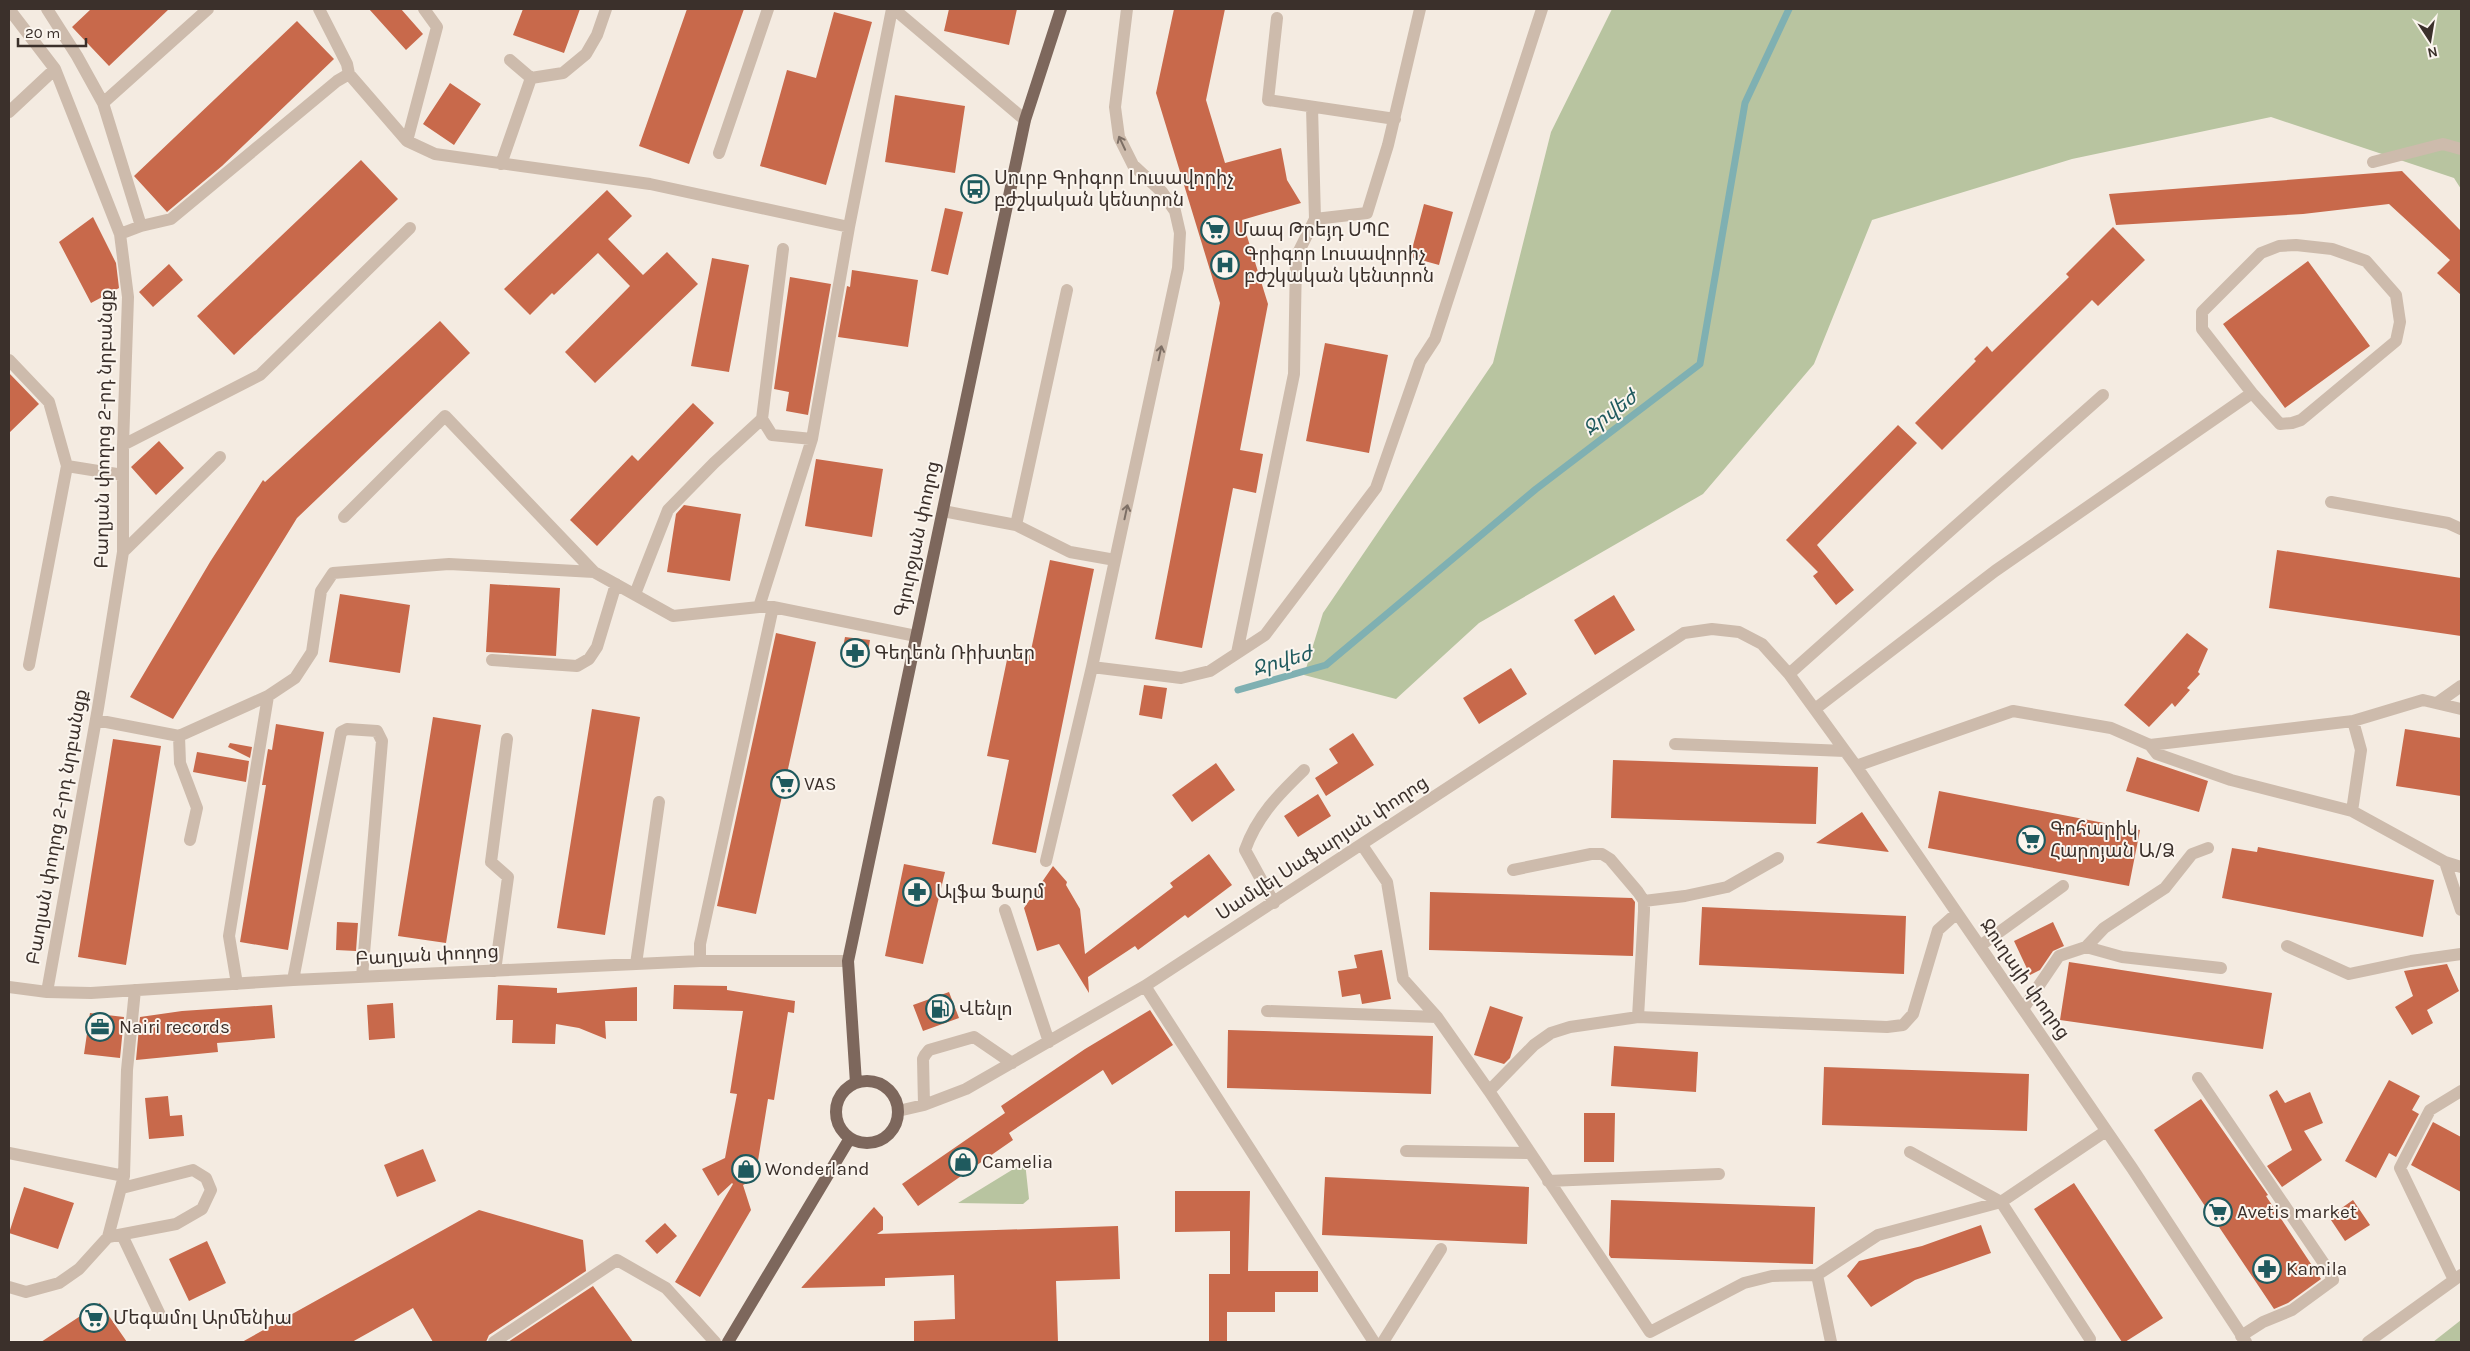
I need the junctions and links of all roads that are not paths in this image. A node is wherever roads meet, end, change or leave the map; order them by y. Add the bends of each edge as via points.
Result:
1 (9, 9) edge
2 (47, 9) edge
3 (208, 9) edge
4 (319, 9) edge
5 (424, 9) edge
6 (606, 9) edge
7 (768, 9) edge
8 (893, 9) edge
9 (1061, 9) edge
10 (1127, 9) edge
11 (1420, 9) edge
12 (1542, 9) edge
13 (1277, 18) dead end
14 (510, 60) dead end
15 (55, 69) junction
16 (350, 74) junction
17 (531, 78) junction
18 (103, 103) junction
19 (1312, 107) junction
20 (9, 112) edge
21 (1395, 119) junction
22 (1024, 120) junction
23 (407, 142) junction
24 (2461, 149) edge
25 (719, 153) dead end
26 (2373, 162) dead end
27 (501, 164) junction
28 (1314, 218) junction
29 (141, 226) junction
30 (850, 227) junction
31 (410, 228) dead end
32 (120, 234) junction
33 (782, 249) dead end
34 (1066, 290) dead end
35 (9, 360) edge
36 (2252, 393) junction
37 (2102, 395) dead end
38 (762, 419) junction
39 (812, 439) junction
40 (123, 445) junction
41 (220, 457) dead end
42 (67, 466) junction
43 (123, 475) junction
44 (2331, 502) dead end
45 (942, 511) junction
46 (344, 517) dead end
47 (1016, 524) junction
48 (2461, 529) edge
49 (123, 552) junction
50 (1116, 560) junction
51 (594, 572) junction
52 (616, 584) junction
53 (634, 594) junction
54 (759, 607) junction
55 (773, 607) junction
56 (916, 636) junction
57 (1762, 644) joint
58 (1237, 653) junction
59 (492, 660) dead end
60 (29, 665) dead end
61 (1092, 666) junction
62 (1789, 674) junction
63 (2461, 686) edge
64 (268, 696) junction
65 (2437, 703) junction
66 (1815, 709) junction
67 (2461, 709) edge
68 (96, 720) junction
69 (2353, 721) junction
70 (179, 736) junction
71 (507, 739) dead end
72 (1675, 744) dead end
73 (2150, 746) junction
74 (1845, 751) junction
75 (1856, 766) junction
76 (1304, 770) dead end
77 (659, 802) dead end
78 (2352, 811) junction
79 (190, 840) dead end
80 (1362, 845) junction
81 (2208, 848) dead end
82 (1778, 858) dead end
83 (1046, 861) dead end
84 (2445, 862) junction
85 (2461, 867) edge
86 (1513, 870) dead end
87 (2062, 886) dead end
88 (1644, 901) junction
89 (1274, 903) junction
90 (1005, 910) dead end
91 (2461, 910) edge
92 (1957, 913) junction
93 (1980, 946) junction
94 (2287, 946) dead end
95 (2086, 947) junction
96 (2461, 954) edge
97 (848, 960) junction
98 (700, 961) junction
99 (636, 964) junction
100 (2221, 968) dead end
101 (495, 971) junction
102 (362, 977) junction
103 (293, 980) junction
104 (237, 984) junction
105 (1145, 986) junction
106 (9, 987) edge
107 (135, 990) junction
108 (46, 992) junction
109 (2023, 1009) junction
110 (1268, 1011) dead end
111 (1437, 1017) junction
112 (1638, 1017) junction
113 (1049, 1042) junction
114 (1012, 1063) junction
115 (2198, 1078) dead end
116 (856, 1083) junction
117 (1489, 1091) junction
118 (2461, 1091) edge
119 (924, 1105) junction
120 (898, 1111) junction
121 (2106, 1131) junction
122 (850, 1138) junction
123 (1406, 1151) dead end
124 (1910, 1152) dead end
125 (9, 1153) edge
126 (1530, 1153) junction
127 (1719, 1174) dead end
128 (1548, 1181) junction
129 (123, 1182) junction
130 (2001, 1202) junction
131 (122, 1234) junction
132 (108, 1237) junction
133 (1441, 1249) dead end
134 (1817, 1275) junction
135 (2458, 1277) edge
136 (9, 1286) edge
137 (162, 1319) dead end
138 (1648, 1337) edge
139 (2090, 1339) dead end
140 (2244, 1339) edge
141 (494, 1342) edge
142 (715, 1342) edge
143 (728, 1342) edge
144 (1374, 1342) edge
145 (1382, 1342) edge
146 (1831, 1342) edge
147 (2368, 1342) edge

1 - 15 street, Բաղյան փողոց 2-րդ նրբանցք
2 - 18 street
3 - 18 street
4 - 16 street
5 - 23 street via 437,27
6 - 17 street via 586,54 563,73
7 - 25 street
8 - 22 street
8 - 30 street
9 - 22 main road, Գյուրջյան փողոց
50 -> 10 street via 1178,268 1180,232 1175,211 1162,192 1133,165 1119,137 1115,107
11 - 21 street
12 - 58 street via 1435,338 1420,362 1376,488 1265,635
13 - 19 street via 1268,100
14 - 17 street
15 - 20 street
15 - 32 street, Բաղյան փողոց 2-րդ նրբանցք
16 - 23 street
16 - 29 street via 171,219
17 - 27 street
18 - 29 street
19 - 21 street
19 - 28 street
21 - 28 street via 1367,213
22 - 45 main road, Գյուրջյան փողոց
23 - 27 street via 434,154
24 - 26 street via 2443,144
27 - 30 street via 650,184
28 - 58 street via 1296,257 1294,374
29 - 32 street
30 - 39 street
31 - 40 street via 260,375
32 - 40 street, Բաղյան փողոց 2-րդ նրբանցք via 128,297
33 - 38 street
34 - 47 street
35 - 42 street via 49,402
36 - 36 street via 2280,424 2301,420 2396,341 2400,322 2396,294 2366,261 2332,248 2279,246 2261,253 2202,312 2201,322 2202,329
36 - 66 street via 1995,572
37 - 62 street
38 - 39 street via 772,434
38 - 53 street via 668,510
39 - 54 street
40 - 43 street, Բաղյան փողոց 2-րդ նրբանցք
41 - 49 street
42 - 43 street
42 - 60 street
43 - 49 street, Բաղյան փողոց 2-րդ նրբանցք
44 - 48 street via 2448,523
45 - 47 street
45 - 56 main road, Գյուրջյան փողոց
46 - 51 street via 445,416
47 - 50 street via 1070,552
49 - 68 street, Բաղյան փողոց 2-րդ նրբանցք
50 - 61 street
51 - 52 street
51 - 64 street via 449,564 333,573 321,591 312,652 295,678
52 - 53 street
52 - 59 street via 597,647 589,659 577,666
53 - 54 street via 673,616
54 - 55 street
55 - 56 street
55 - 98 street via 702,935
56 - 97 main road, Գյուրջյան փողոց
57 - 62 street, Ջուղայի փողոց
57 - 80 street, Սամվել Սաֆարյան փողոց via 1739,632 1712,629 1684,633
58 - 61 street via 1210,671 1181,678
61 - 83 street
62 - 66 street, Ջուղայի փողոց
63 - 65 street
64 - 70 street
64 - 104 street via 229,936
65 - 67 street
65 - 69 street via 2423,700
66 - 74 street, Ջուղայի փողոց
68 - 70 street
68 - 108 street, Բաղյան փողոց 2-րդ նրբանցք
69 - 73 street
69 - 78 street via 2361,750
70 - 79 street via 180,762 196,808
71 - 101 street via 491,862 508,877
72 - 74 street
73 - 75 street via 2112,728 2013,711
73 - 78 street via 2157,754 2232,780
74 - 75 street, Ջուղայի փողոց
75 - 92 street, Ջուղայի փողոց
76 - 89 street via 1272,801 1251,832 1244,850
77 - 99 street
78 - 84 street
80 - 89 street, Սամվել Սաֆարյան փողոց
80 - 111 street via 1387,882 1403,979
81 - 95 street via 2192,854 2165,888 2104,928
82 - 88 street via 1727,886
84 - 85 street
84 - 91 street
86 - 88 street via 1602,854 1610,859
87 - 93 street
88 - 112 street
89 - 105 street, Սամվել Սաֆարյան փողոց
90 - 113 street
92 - 93 street, Ջուղայի փողոց
92 - 112 street via 1938,930 1913,1014 1903,1025
93 - 109 street, Ջուղայի փողոց
94 - 96 street via 2349,974
95 - 100 street via 2122,957
95 - 109 street via 2059,956
97 - 98 street, Բաղյան փողոց
97 - 116 main road, Գյուրջյան փողոց
98 - 99 street, Բաղյան փողոց
99 - 101 street, Բաղյան փողոց
101 - 102 street, Բաղյան փողոց
102 - 103 street, Բաղյան փողոց
102 - 103 street via 382,741 377,732 347,729 340,732
103 - 104 street, Բաղյան փողոց
104 - 107 street, Բաղյան փողոց
105 - 113 street, Սամվել Սաֆարյան փողոց
105 - 144 street
106 - 108 street, Բաղյան փողոց
107 - 108 street, Բաղյան փողոց
107 - 129 street via 127,1070
109 - 121 street, Ջուղայի փողոց
110 - 111 street
111 - 117 street
112 - 117 street via 1551,1033 1534,1045
113 - 114 street, Սամվել Սաֆարյան փողոց
114 - 119 street, Սամվել Սաֆարյան փողոց via 966,1089
114 - 119 street via 974,1037 929,1050 922,1060
115 - 140 street via 2333,1280 2292,1310 2263,1322
116 - 120 main road via 866,1081 884,1087 896,1102
116 - 122 main road via 841,1095 836,1114 842,1132
117 - 126 street
118 - 135 street via 2430,1110 2400,1168
119 - 120 street, Սամվել Սաֆարյան փողոց
120 - 122 main road via 892,1129 878,1141 859,1142
121 - 130 street
121 - 140 street, Ջուղայի փողոց
122 - 143 main road
123 - 126 street
124 - 130 street
125 - 129 street
126 - 128 street
127 - 128 street
128 - 138 street
129 - 131 street via 193,1170 206,1178 211,1190 202,1209 176,1224
129 - 132 street
130 - 134 street via 1878,1235
130 - 139 street
131 - 132 street
131 - 137 street
132 - 136 street via 78,1269 58,1283 26,1292
133 - 145 street
134 - 138 street via 1772,1276 1744,1283
134 - 146 street
135 - 147 street
141 - 142 street via 617,1260 666,1288

